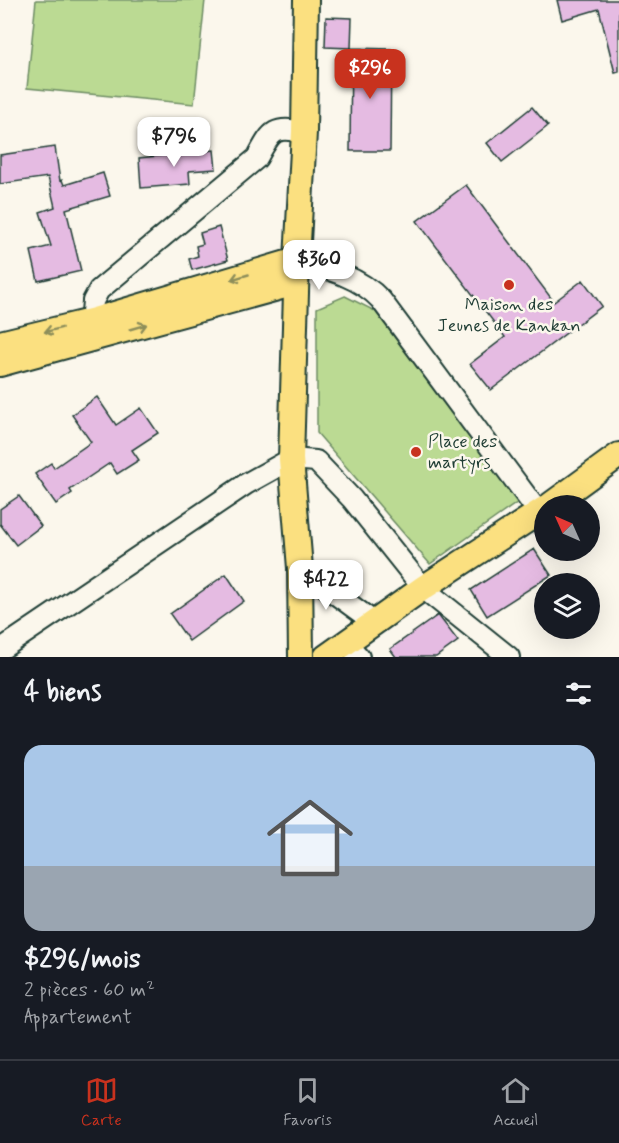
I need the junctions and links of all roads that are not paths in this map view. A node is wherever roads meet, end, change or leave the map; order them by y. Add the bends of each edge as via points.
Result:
1 (306, 0) edge
2 (304, 132) junction
3 (296, 271) junction
4 (90, 331) junction
5 (0, 343) edge
6 (0, 364) edge
7 (619, 455) edge
8 (291, 459) junction
9 (563, 495) edge
10 (534, 496) edge
11 (534, 516) edge
12 (300, 568) junction
13 (423, 588) junction
14 (375, 623) junction
15 (0, 650) edge
16 (352, 650) edge
17 (301, 657) edge
18 (326, 657) edge
19 (509, 657) edge

1 - 2 main road
2 - 3 main road
2 - 4 street via 275,130 257,158 99,290 93,301
3 - 4 main road
3 - 8 main road
3 - 10 street via 324,267 367,286
4 -> 5 main road
4 - 6 main road
7 - 9 main road
8 - 12 main road
8 - 13 street via 316,461 352,499
8 - 15 street via 246,484
11 - 13 main road
12 - 14 street
12 - 17 main road
13 - 14 main road
13 - 19 street
14 - 16 main road
16 - 18 main road

